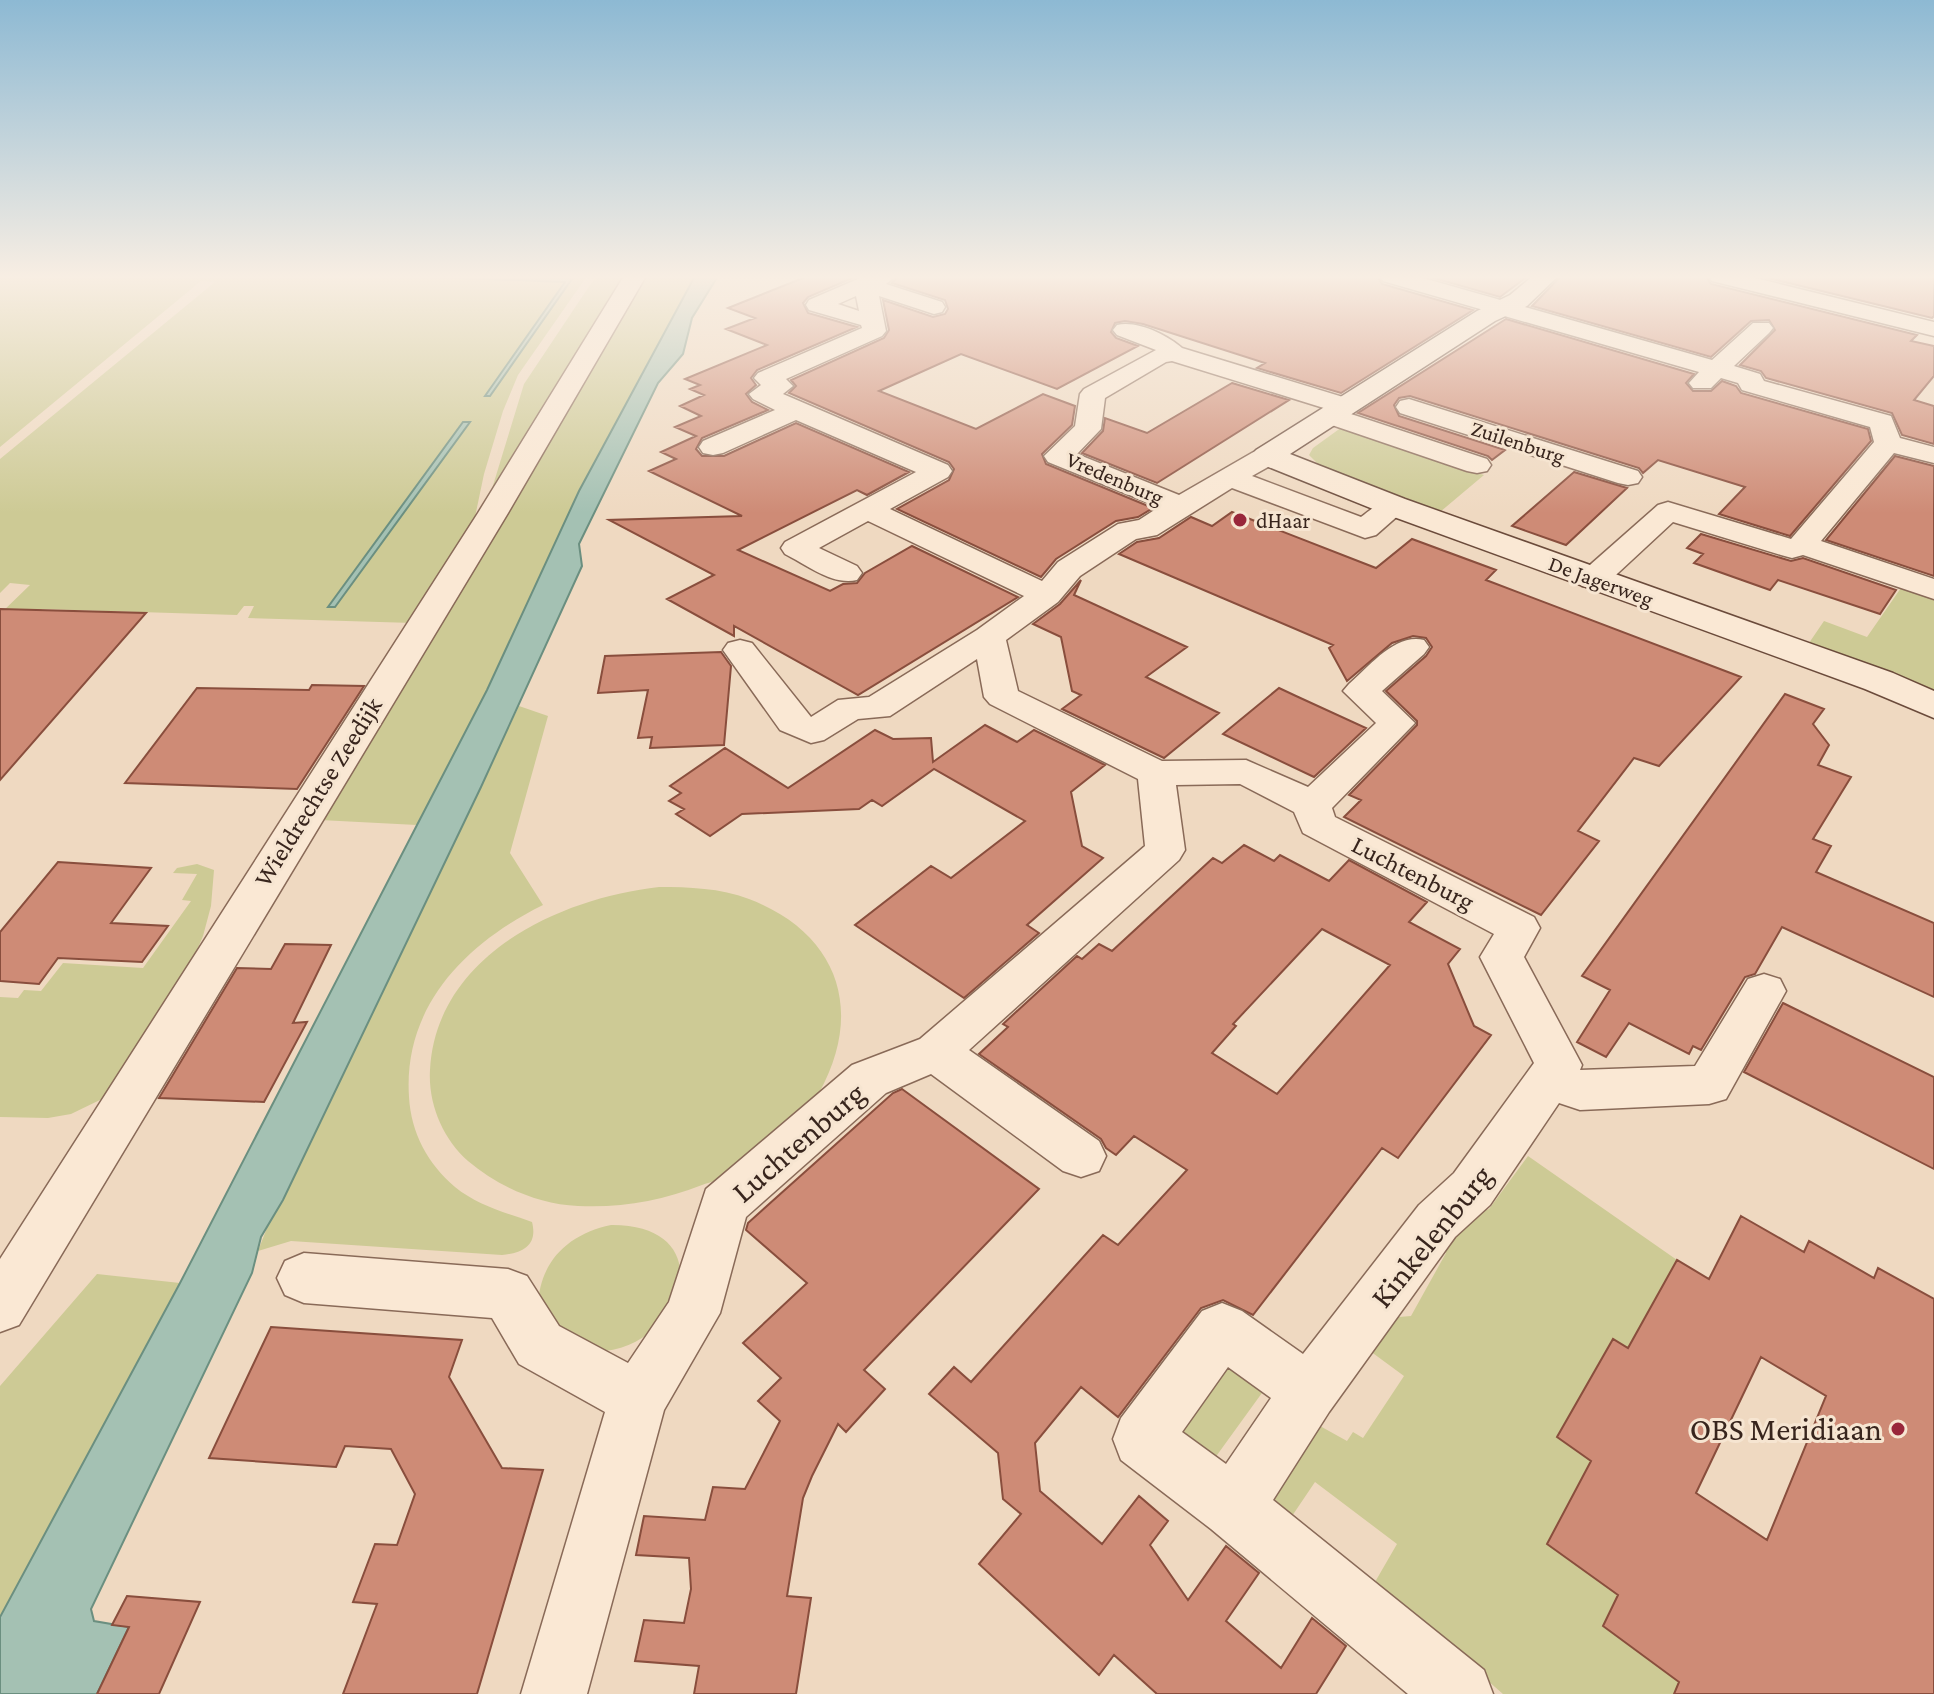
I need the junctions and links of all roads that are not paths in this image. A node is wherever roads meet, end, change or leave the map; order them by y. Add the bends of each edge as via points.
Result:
1 (588, 355) edge
2 (819, 355) edge
3 (1165, 355) edge
4 (1179, 355) edge
5 (1427, 355) edge
6 (1592, 355) edge
7 (1664, 355) edge
8 (1733, 355) edge
9 (1585, 361) dead end
10 (1717, 370) junction
11 (1672, 385) dead end
12 (1409, 407) dead end
13 (796, 410) junction
14 (1340, 412) junction
15 (1888, 443) junction
16 (713, 447) dead end
17 (1934, 455) edge
18 (1267, 456) junction
19 (1477, 465) dead end
20 (1231, 478) junction
21 (1181, 506) junction
22 (1394, 506) junction
23 (867, 510) junction
24 (1668, 511) junction
25 (1802, 545) junction
26 (846, 573) dead end
27 (1593, 579) junction
28 (1934, 589) edge
29 (1047, 595) junction
30 (989, 637) junction
31 (1412, 647) dead end
32 (740, 650) dead end
33 (1934, 706) edge
34 (1156, 773) junction
35 (1312, 805) junction
36 (1764, 991) dead end
37 (936, 1052) junction
38 (1551, 1078) junction
39 (1081, 1156) dead end
40 (304, 1278) dead end
41 (0, 1307) edge
42 (1309, 1392) junction
43 (638, 1399) junction
44 (1233, 1507) junction
45 (554, 1694) edge
46 (1460, 1694) edge

1 - 41 street, Wieldrechtse Zeedijk
2 - 13 street via 767,378 780,386 762,394
3 - 21 street, Vredenburg via 1093,394 1088,429 1058,456
4 - 14 street
5 - 14 street
6 - 9 street
7 - 10 street
8 - 10 street
10 - 11 street via 1696,388
10 - 15 street via 1751,379 1751,385 1882,422
12 - 24 street, Zuilenburg via 1665,490
13 - 16 street
13 - 23 street via 938,471
14 - 18 street
14 - 19 street
15 - 17 street
15 - 25 street
18 - 20 street, Vredenburg
18 - 22 street, De Jagerweg
20 - 21 street, Vredenburg
20 - 22 street via 1365,529
21 - 29 street via 1146,529 1129,530 1069,569
22 - 27 street, De Jagerweg
23 - 26 street via 796,548
23 - 29 street
24 - 25 street via 1792,549
24 - 27 street
25 - 28 street
27 - 33 street, De Jagerweg via 1879,681
29 - 30 street
30 - 32 street via 877,708 851,708 811,732 793,722
30 - 34 street, Luchtenburg via 1002,697
31 - 35 street via 1361,691 1397,723
34 - 35 street, Luchtenburg via 1246,772
34 - 37 street, Luchtenburg via 1165,850
35 - 38 street, Luchtenburg via 1317,824 1519,928 1502,957 1559,1065
36 - 38 street via 1709,1085 1580,1091
37 - 39 street
37 - 43 street, Luchtenburg via 869,1079 724,1205 693,1313
38 - 42 street, Kinkelenburg via 1472,1189 1437,1221
40 - 43 street via 508,1294 539,1345
42 - 44 street, Kinkelenburg
42 - 44 street via 1222,1329 1142,1439
43 - 45 street, Luchtenburg
44 - 46 street

